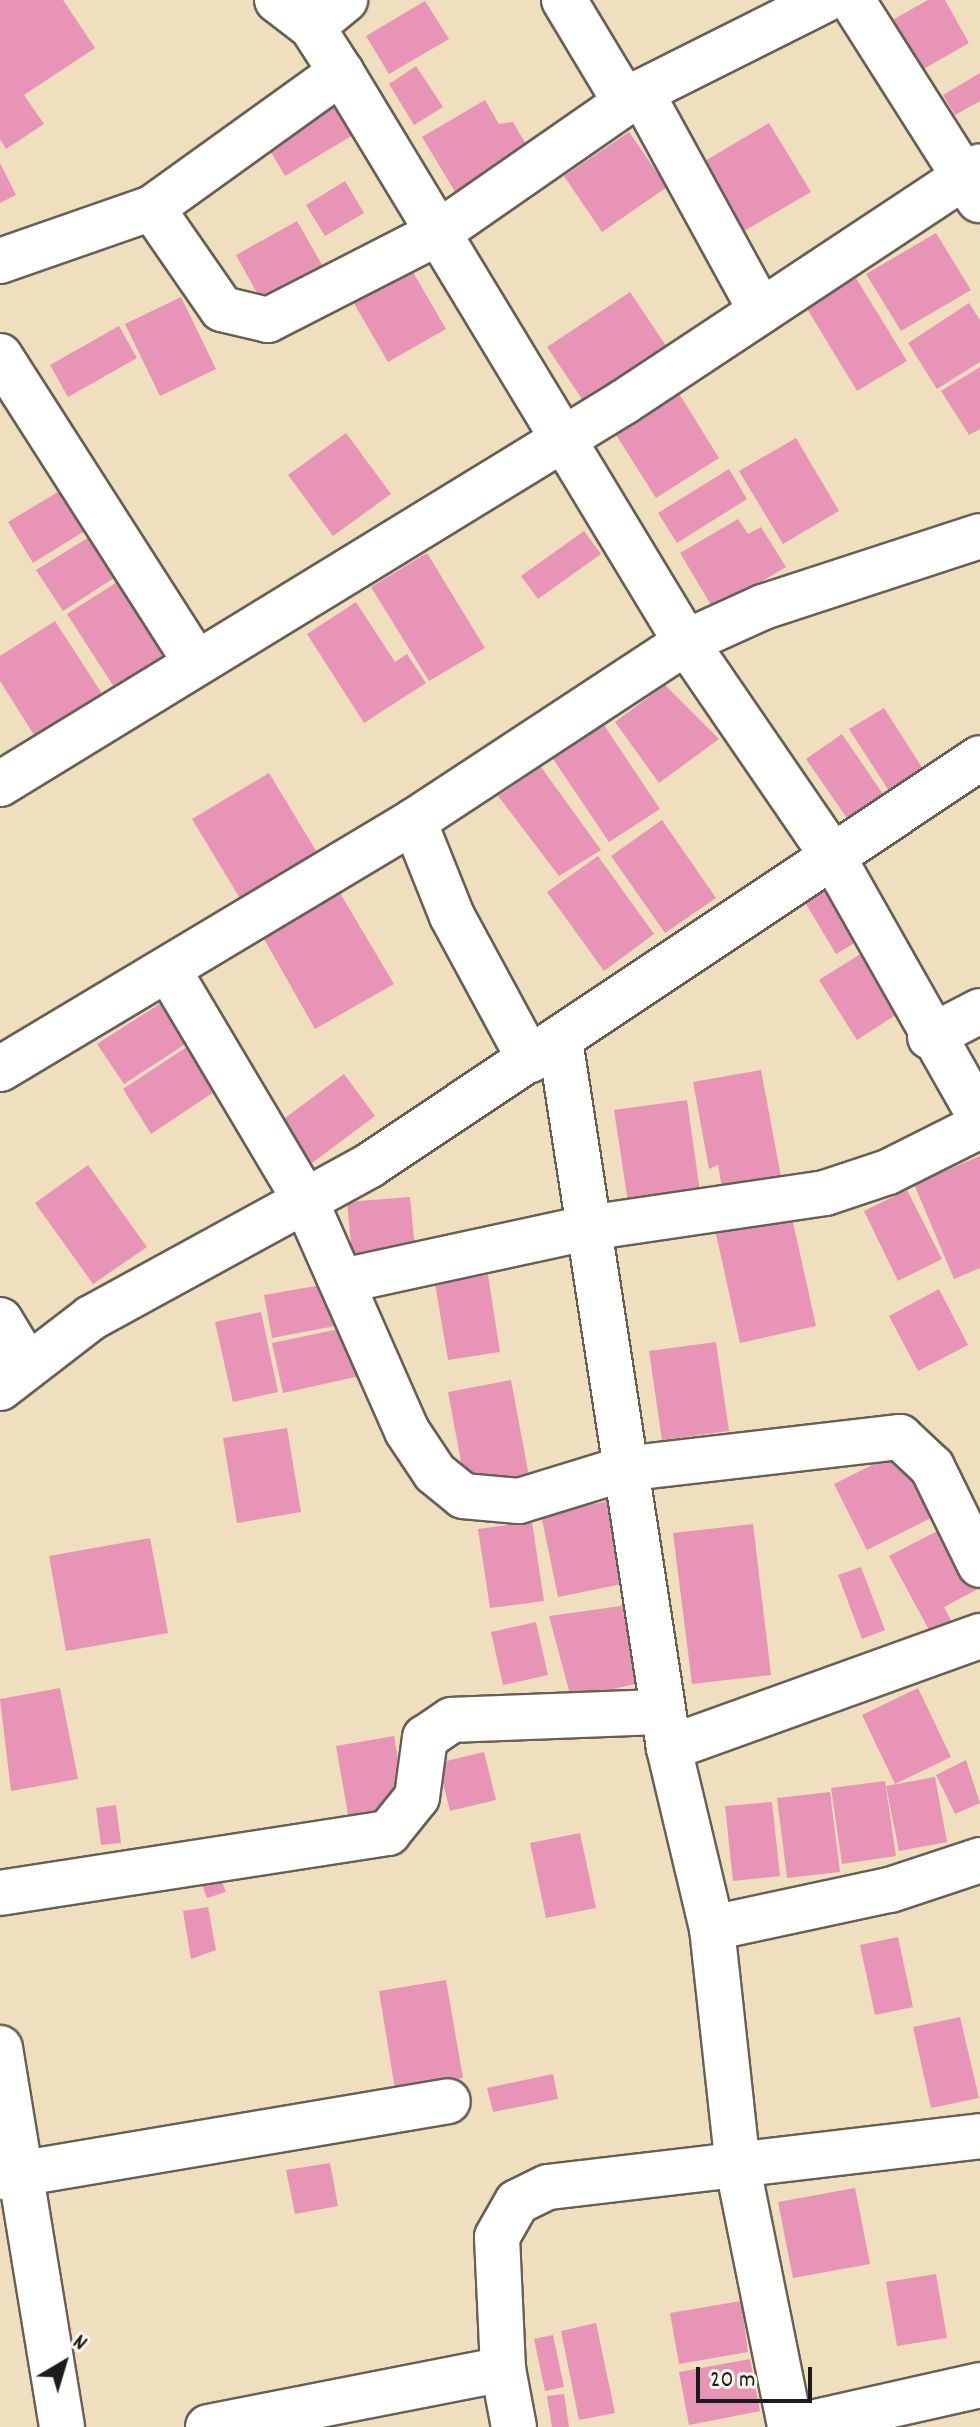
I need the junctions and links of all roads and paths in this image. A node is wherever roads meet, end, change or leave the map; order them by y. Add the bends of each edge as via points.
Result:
1 (277, 0) edge
2 (345, 0) edge
3 (564, 0) edge
4 (825, 0) edge
5 (852, 0) edge
6 (312, 27) junction
7 (341, 72) junction
8 (634, 97) junction
9 (975, 181) edge
10 (152, 208) junction
11 (438, 233) junction
12 (0, 261) edge
13 (761, 311) junction
14 (0, 356) edge
15 (563, 434) junction
16 (980, 536) edge
17 (686, 642) junction
18 (196, 662) junction
19 (980, 758) edge
20 (3, 775) edge
21 (414, 821) junction
22 (833, 857) junction
23 (169, 971) junction
24 (980, 1011) edge
25 (930, 1037) junction
26 (545, 1050) junction
27 (0, 1069) edge
28 (980, 1117) edge
29 (980, 1126) edge
30 (306, 1202) junction
31 (588, 1228) junction
32 (342, 1281) junction
33 (0, 1320) edge
34 (13, 1375) edge
35 (623, 1469) junction
36 (980, 1565) edge
37 (980, 1636) edge
38 (666, 1730) junction
39 (980, 1860) edge
40 (0, 1893) edge
41 (712, 1928) junction
42 (0, 2048) edge
43 (448, 2101) dead end
44 (980, 2136) edge
45 (738, 2168) junction
46 (9, 2176) edge
47 (503, 2369) junction
48 (980, 2385) edge
49 (62, 2427) edge
50 (208, 2427) edge
51 (514, 2427) edge
52 (792, 2427) edge

1 - 6 street
2 - 6 street
3 - 8 street
4 - 8 street
5 - 9 street
6 - 7 street
7 - 10 street
7 - 11 street
8 - 11 street
8 - 13 street
9 - 13 street
10 - 11 street via 222,309 268,320
10 - 12 street
11 - 15 street
13 - 15 street via 624,402
14 - 18 street
15 - 17 street
15 - 18 street
16 - 17 street via 763,607
17 - 21 street
17 - 22 street
18 - 20 street
19 - 22 street
21 - 23 street
21 - 26 street via 452,916
22 - 25 street
22 - 26 street
23 - 27 street
23 - 30 street
24 - 25 street
25 - 28 street
26 - 30 street
26 - 31 street
29 - 31 street via 888,1172 825,1193
30 - 32 street
30 - 34 street via 91,1318
31 - 32 street
31 - 35 street
32 - 35 street via 407,1431 435,1473 463,1496 519,1501
33 - 34 street
35 - 36 street via 900,1437 932,1467
35 - 38 street
37 - 38 street
38 - 40 street via 452,1720 425,1738 412,1809 388,1833
38 - 41 street
39 - 41 street via 890,1890
41 - 45 street
42 - 46 street
43 - 46 street
44 - 45 street
45 - 47 street via 548,2187 517,2202 497,2237
45 - 52 street
46 - 49 street
47 - 50 street
47 - 51 street
48 - 52 street

